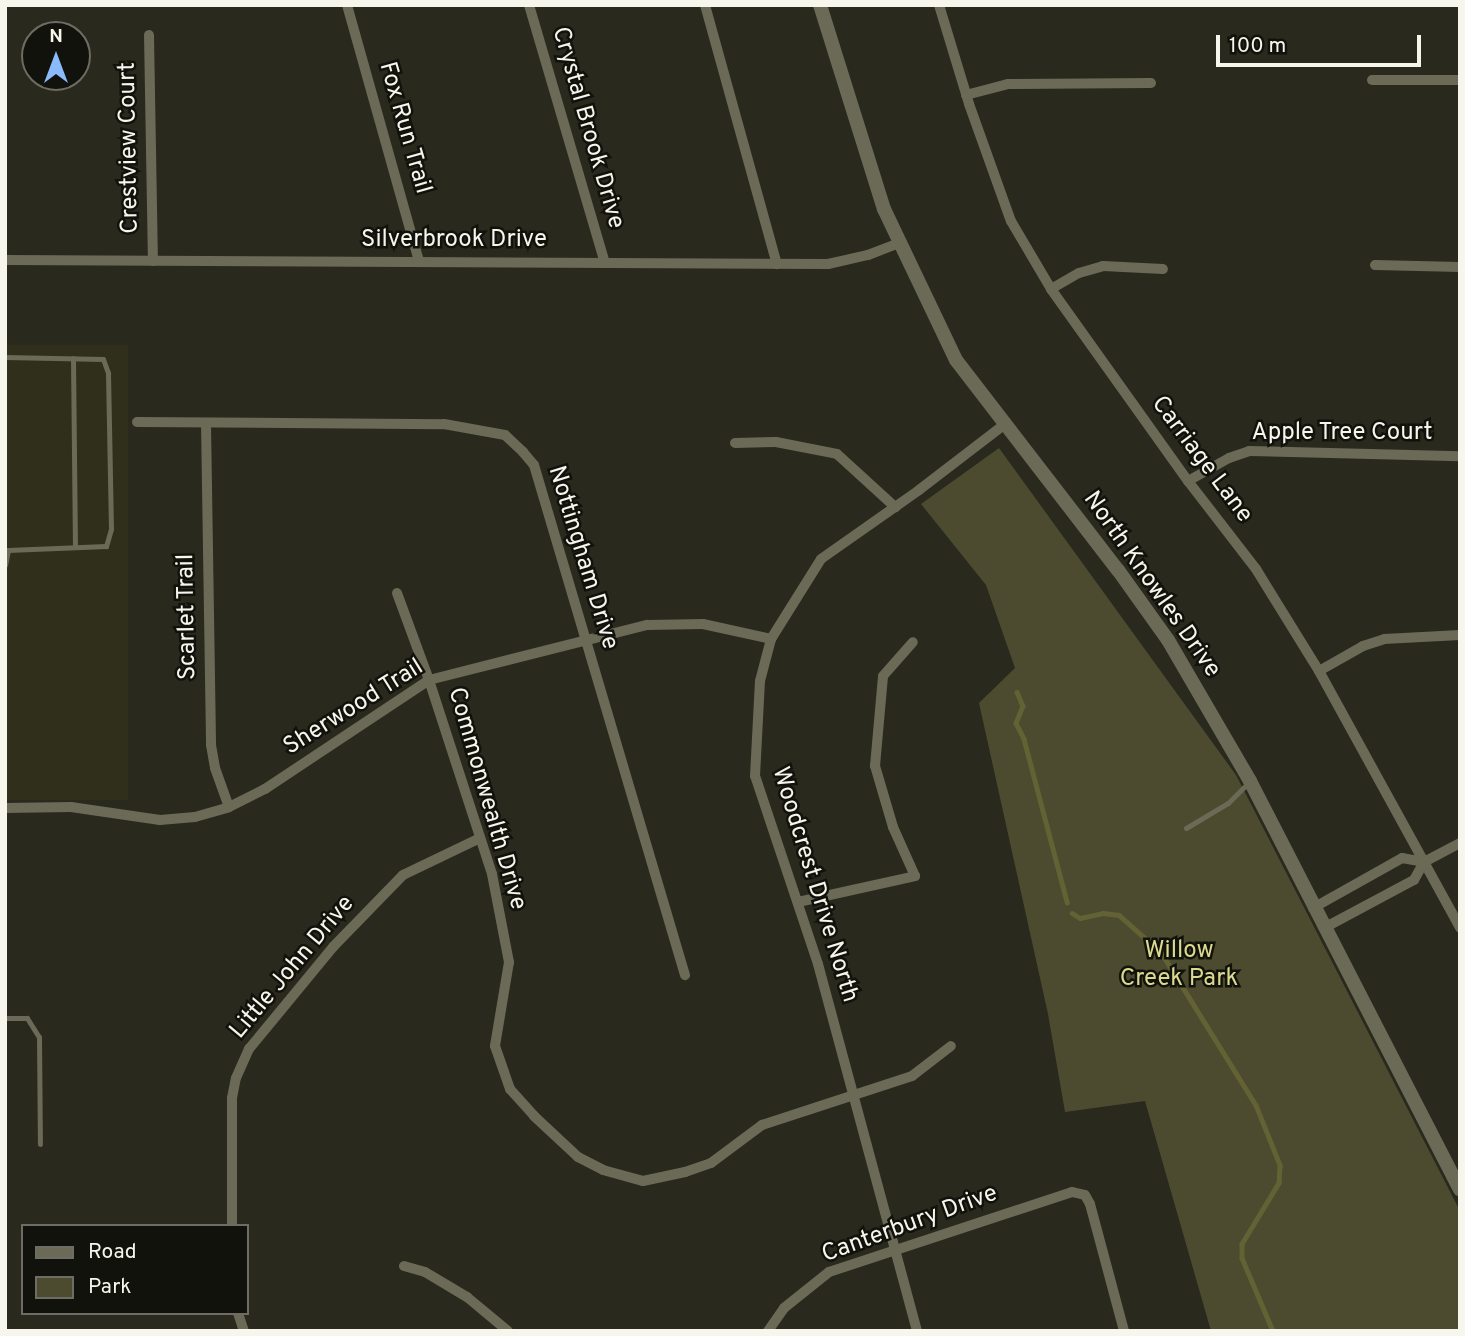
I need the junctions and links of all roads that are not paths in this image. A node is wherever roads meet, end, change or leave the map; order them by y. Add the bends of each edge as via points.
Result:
1 (347, 5) edge
2 (529, 5) edge
3 (705, 5) edge
4 (820, 5) edge
5 (939, 5) edge
6 (149, 34) dead end
7 (1460, 79) edge
8 (1372, 80) dead end
9 (1151, 83) dead end
10 (966, 95) junction
11 (900, 243) junction
12 (5, 260) edge
13 (153, 261) junction
14 (419, 262) junction
15 (605, 263) junction
16 (777, 264) junction
17 (1375, 265) dead end
18 (1460, 267) edge
19 (1163, 269) dead end
20 (1051, 289) junction
21 (5, 357) edge
22 (73, 358) junction
23 (137, 422) dead end
24 (206, 423) junction
25 (1006, 424) junction
26 (735, 443) dead end
27 (1460, 456) edge
28 (1188, 481) junction
29 (894, 507) junction
30 (75, 547) junction
31 (7, 550) edge
32 (5, 565) edge
33 (397, 593) dead end
34 (1460, 635) edge
35 (771, 639) junction
36 (586, 640) junction
37 (913, 642) dead end
38 (1319, 671) junction
39 (429, 680) junction
40 (1250, 781) junction
41 (229, 807) junction
42 (5, 808) edge
43 (1186, 828) dead end
44 (480, 838) junction
45 (1460, 843) edge
46 (1424, 862) junction
47 (799, 902) junction
48 (1313, 908) junction
49 (1324, 928) junction
50 (1460, 928) edge
51 (685, 975) dead end
52 (5, 1018) edge
53 (951, 1046) dead end
54 (852, 1097) junction
55 (40, 1144) dead end
56 (1460, 1189) edge
57 (232, 1224) edge
58 (896, 1251) junction
59 (404, 1266) dead end
60 (508, 1331) edge
61 (768, 1331) edge
62 (917, 1331) edge
63 (1124, 1331) edge

1 - 14 street, Fox Run Trail
2 - 15 street, Crystal Brook Drive
3 - 16 street
4 - 11 street, North Knowles Drive via 873,176
5 - 10 street, Carriage Lane
6 - 13 street, Crestview Court
7 - 8 street
9 - 10 street via 1008,84
10 - 20 street, Carriage Lane via 1011,221
11 - 16 street, Silverbrook Drive via 868,256 828,264
11 - 25 street, North Knowles Drive via 956,360
12 - 13 street, Silverbrook Drive
13 - 14 street, Silverbrook Drive
14 - 15 street, Silverbrook Drive
15 - 16 street, Silverbrook Drive
17 - 18 street
19 - 20 street via 1103,266
20 - 28 street, Carriage Lane
21 - 22 lane
22 - 30 lane
22 - 30 lane via 103,359 108,373 111,529 106,546
23 - 24 street, Nottingham Drive
24 - 36 street, Nottingham Drive via 444,424 505,435 534,465
24 - 41 street, Scarlet Trail via 211,745
25 - 29 street, Woodcrest Drive North
25 - 40 street, North Knowles Drive via 1168,640
26 - 29 street via 776,442 837,454
27 - 28 street, Apple Tree Court via 1249,451
28 - 38 street, Carriage Lane via 1256,569
29 - 35 street, Woodcrest Drive North via 821,559
30 - 31 lane
31 - 32 lane
33 - 39 street, Commonwealth Drive
34 - 38 street via 1384,639
35 - 36 street, Sherwood Trail via 703,624 646,625
35 - 47 street, Woodcrest Drive North via 760,681 755,776
36 - 39 street, Sherwood Trail
36 - 51 street, Nottingham Drive
37 - 47 street via 883,676 875,766 892,827 915,876
38 - 46 street, Carriage Lane
39 - 41 street, Sherwood Trail via 265,789
39 - 44 street, Commonwealth Drive
40 - 43 lane via 1228,803
40 - 48 street, North Knowles Drive
41 - 42 street, Sherwood Trail via 195,817 160,820 71,807
44 - 54 street, Commonwealth Drive via 509,962 495,1045 510,1089 578,1157 603,1170 643,1181 685,1172 711,1163 762,1125
44 - 57 street, Little John Drive via 403,875 333,947 249,1049 232,1098
45 - 46 street
46 - 48 street via 1402,858
46 - 49 street via 1414,880
46 - 50 street, Carriage Lane
47 - 54 street, Woodcrest Drive North
48 - 49 street, North Knowles Drive
49 - 56 street, North Knowles Drive
52 - 55 lane via 27,1018 39,1037
53 - 54 street, Commonwealth Drive via 912,1076
54 - 58 street, Woodcrest Drive North
58 - 61 street, Canterbury Drive via 829,1272 783,1308
58 - 62 street, Woodcrest Drive North
58 - 63 street, Canterbury Drive via 1060,1194 1085,1195
59 - 60 street via 425,1272 467,1297

